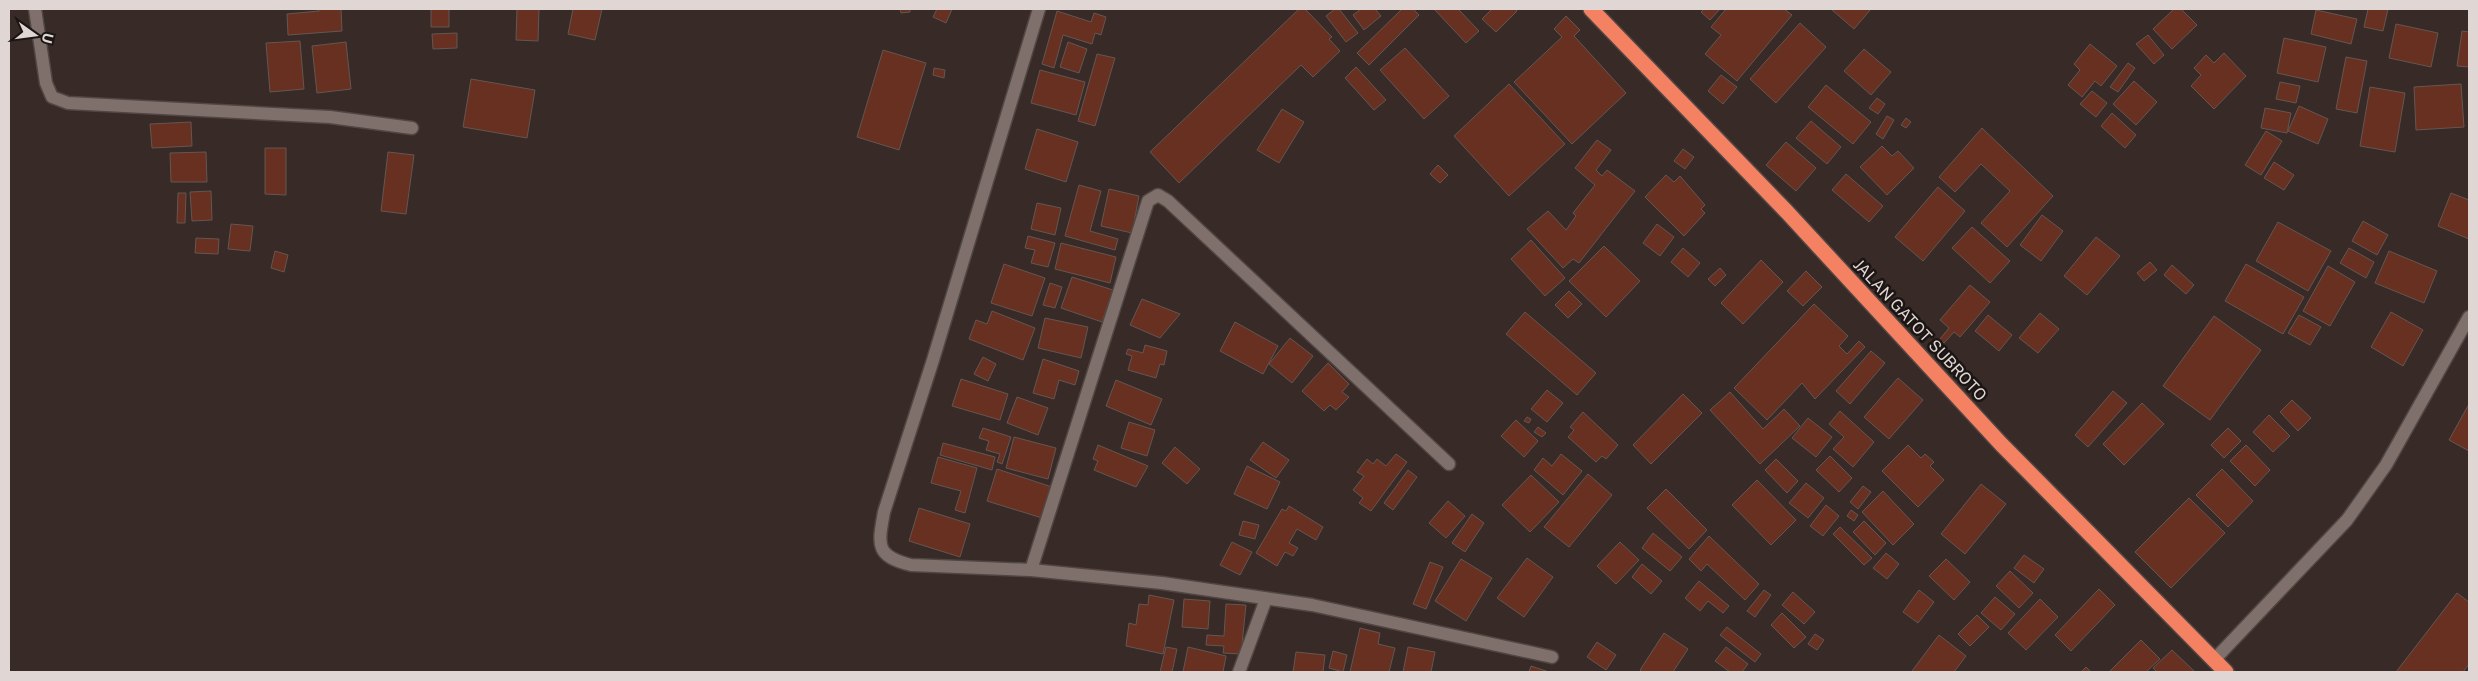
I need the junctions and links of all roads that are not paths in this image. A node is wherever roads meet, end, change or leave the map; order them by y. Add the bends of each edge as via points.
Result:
1 (35, 9) edge
2 (1039, 9) edge
3 (1591, 9) edge
4 (412, 128) dead end
5 (2469, 317) edge
6 (1449, 464) dead end
7 (1031, 570) junction
8 (1266, 599) junction
9 (1552, 657) dead end
10 (2214, 660) junction
11 (1239, 672) edge
12 (2226, 672) edge

1 - 4 street via 46,83 52,96 68,103 330,117
2 - 7 street via 879,537 883,550 892,560 911,565
3 - 10 highway, JALAN GATOT SUBROTO via 1787,212 2001,444
5 - 10 street via 2386,465 2347,520
6 - 7 street via 1168,200 1158,195 1148,201
7 - 8 street via 1162,583
8 - 9 street via 1321,607
8 - 11 street
10 - 12 highway, JALAN GATOT SUBROTO

